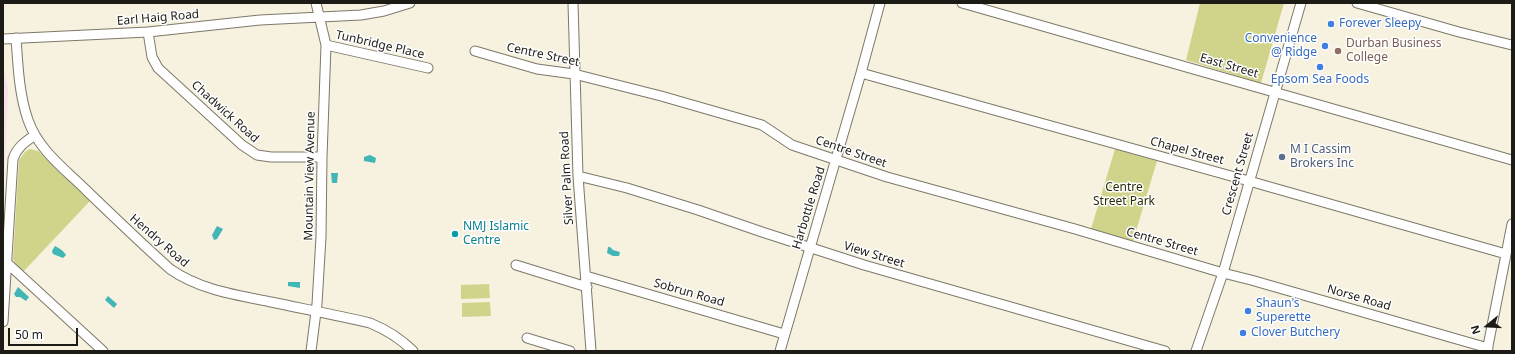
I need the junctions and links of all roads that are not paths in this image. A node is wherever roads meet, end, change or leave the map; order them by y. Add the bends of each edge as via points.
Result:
1 (316, 3) edge
2 (410, 3) edge
3 (573, 3) edge
4 (880, 3) edge
5 (962, 3) edge
6 (1301, 3) edge
7 (1357, 3) edge
8 (319, 17) junction
9 (148, 32) junction
10 (16, 38) junction
11 (3, 39) edge
12 (326, 45) junction
13 (1512, 45) edge
14 (475, 51) dead end
15 (428, 68) dead end
16 (861, 73) junction
17 (574, 74) junction
18 (1275, 92) junction
19 (35, 135) junction
20 (322, 157) junction
21 (836, 160) junction
22 (1512, 160) edge
23 (578, 176) junction
24 (1250, 181) junction
25 (1512, 224) edge
26 (1510, 242) edge
27 (810, 247) junction
28 (1506, 254) junction
29 (7, 262) junction
30 (516, 265) dead end
31 (1223, 273) junction
32 (586, 276) junction
33 (586, 286) junction
34 (316, 312) junction
35 (3, 322) edge
36 (784, 334) junction
37 (527, 338) dead end
38 (1488, 350) edge
39 (103, 351) edge
40 (312, 351) edge
41 (413, 351) edge
42 (570, 351) edge
43 (591, 351) edge
44 (780, 351) edge
45 (1165, 351) edge
46 (1196, 351) edge

1 - 8 street, Mountain View Avenue
2 - 8 street, Earl Haig Road via 372,13
3 - 17 street, Silver Palm Road
4 - 16 street, Harbottle Road
5 - 18 street, East Street
6 - 18 street, Crescent Street
7 - 13 street
8 - 9 street, Earl Haig Road via 260,20
8 - 12 street, Mountain View Avenue
9 - 10 street, Earl Haig Road
9 - 20 street, Chadwick Road via 152,57 158,68 242,145 257,155
10 - 11 street, Earl Haig Road
10 - 19 street, Hendry Road via 23,102
12 - 15 street, Tunbridge Place
12 - 20 street, Mountain View Avenue
14 - 17 street, Centre Street via 537,68
16 - 21 street, Harbottle Road
16 - 24 street, Chapel Street
17 - 21 street, Centre Street via 762,125 792,145
17 - 23 street, Silver Palm Road
18 - 22 street, East Street
18 - 24 street, Crescent Street
19 - 29 street via 20,145 14,159
19 - 34 street, Hendry Road via 42,147 68,173 158,258 181,276 198,285
20 - 34 street, Mountain View Avenue via 321,237
21 - 27 street, Harbottle Road
21 - 31 street, Centre Street via 887,177
23 - 27 street, View Street via 627,188
23 - 32 street, Silver Palm Road
24 - 28 street, Chapel Street
24 - 31 street, Crescent Street
25 - 26 street
26 - 28 street
27 - 36 street, Harbottle Road
27 - 45 street, View Street via 864,265
28 - 38 street
29 - 35 street
29 - 39 street
30 - 33 street
31 - 38 street, Norse Road
31 - 46 street, Crescent Street
32 - 33 street, Silver Palm Road
32 - 36 street, Sobrun Road
33 - 43 street, Silver Palm Road
34 - 40 street, Mountain View Avenue
34 - 41 street, Hendry Road via 370,323 400,338
36 - 44 street, Harbottle Road
37 - 42 street

